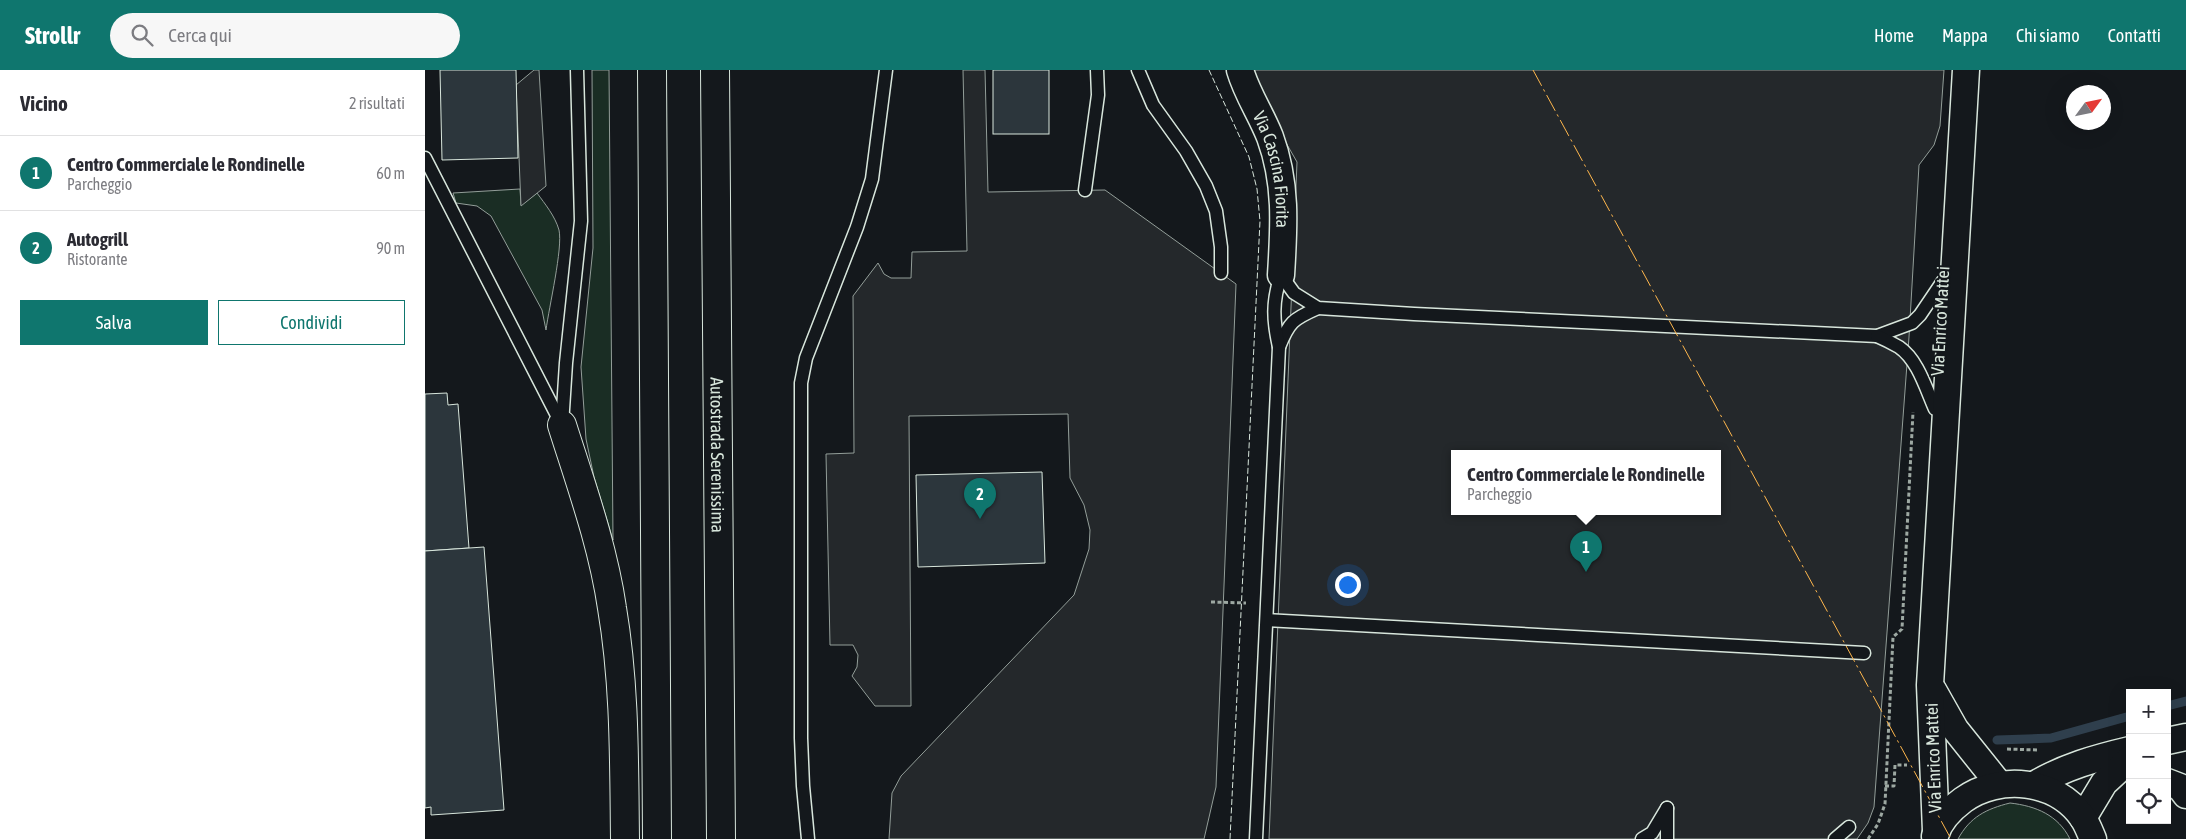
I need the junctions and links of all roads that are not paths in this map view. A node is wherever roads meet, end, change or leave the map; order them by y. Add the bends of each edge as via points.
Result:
1 (577, 70) edge
2 (652, 70) edge
3 (715, 70) edge
4 (886, 70) edge
5 (1097, 70) edge
6 (1138, 70) edge
7 (1239, 70) edge
8 (1961, 70) edge
9 (1966, 70) edge
10 (425, 158) edge
11 (1085, 190) dead end
12 (1221, 272) dead end
13 (1281, 275) junction
14 (1943, 281) junction
15 (1317, 308) junction
16 (1877, 336) junction
17 (1279, 347) junction
18 (1935, 409) junction
19 (562, 425) junction
20 (1937, 574) junction
21 (1267, 620) junction
22 (1864, 653) dead end
23 (1930, 685) junction
24 (2186, 737) edge
25 (2171, 740) edge
26 (2126, 751) edge
27 (2126, 763) edge
28 (2126, 782) edge
29 (1999, 784) junction
30 (2171, 784) edge
31 (2034, 785) junction
32 (2096, 794) junction
33 (2186, 795) edge
34 (1849, 826) dead end
35 (2088, 828) edge
36 (1935, 835) edge
37 (625, 839) edge
38 (657, 839) edge
39 (721, 839) edge
40 (808, 839) edge
41 (1256, 839) edge
42 (1642, 839) edge
43 (1667, 839) edge
44 (1835, 839) edge

1 - 19 lane via 581,221
2 - 38 highway
3 - 39 highway, Autostrada Serenissima
4 - 40 lane via 872,179 854,236 806,358 801,383 801,738
5 - 11 lane via 1098,95
6 - 12 lane via 1153,106 1207,186 1216,211
7 - 13 street, Via Cascina Fiorita via 1269,135 1281,174 1285,219
8 - 14 street, Via Enrico Mattei via 1951,146
9 - 20 street, Via Enrico Mattei
10 - 19 lane
13 - 15 lane via 1294,293
13 - 17 lane via 1275,294 1273,321
14 - 16 lane via 1912,323
14 - 18 street, Via Enrico Mattei
15 - 16 lane
15 - 17 lane via 1293,320 1286,328
16 - 18 lane via 1900,348 1915,365
17 - 21 lane
18 - 20 street, Via Enrico Mattei
19 - 37 highway via 593,524 612,607 623,699
20 - 23 street, Via Enrico Mattei
21 - 22 lane
21 - 41 lane
23 - 29 street, Via Enrico Mattei via 1955,728
23 - 36 street, Via Enrico Mattei
24 - 25 street
26 - 31 street via 2055,772
27 - 32 street
28 - 32 street
29 - 31 street
29 - 36 street via 1973,793 1951,809
30 - 33 street via 2180,787
31 - 35 street via 2069,803
32 - 35 street
34 - 44 lane
42 - 43 lane via 1652,833 1667,808

